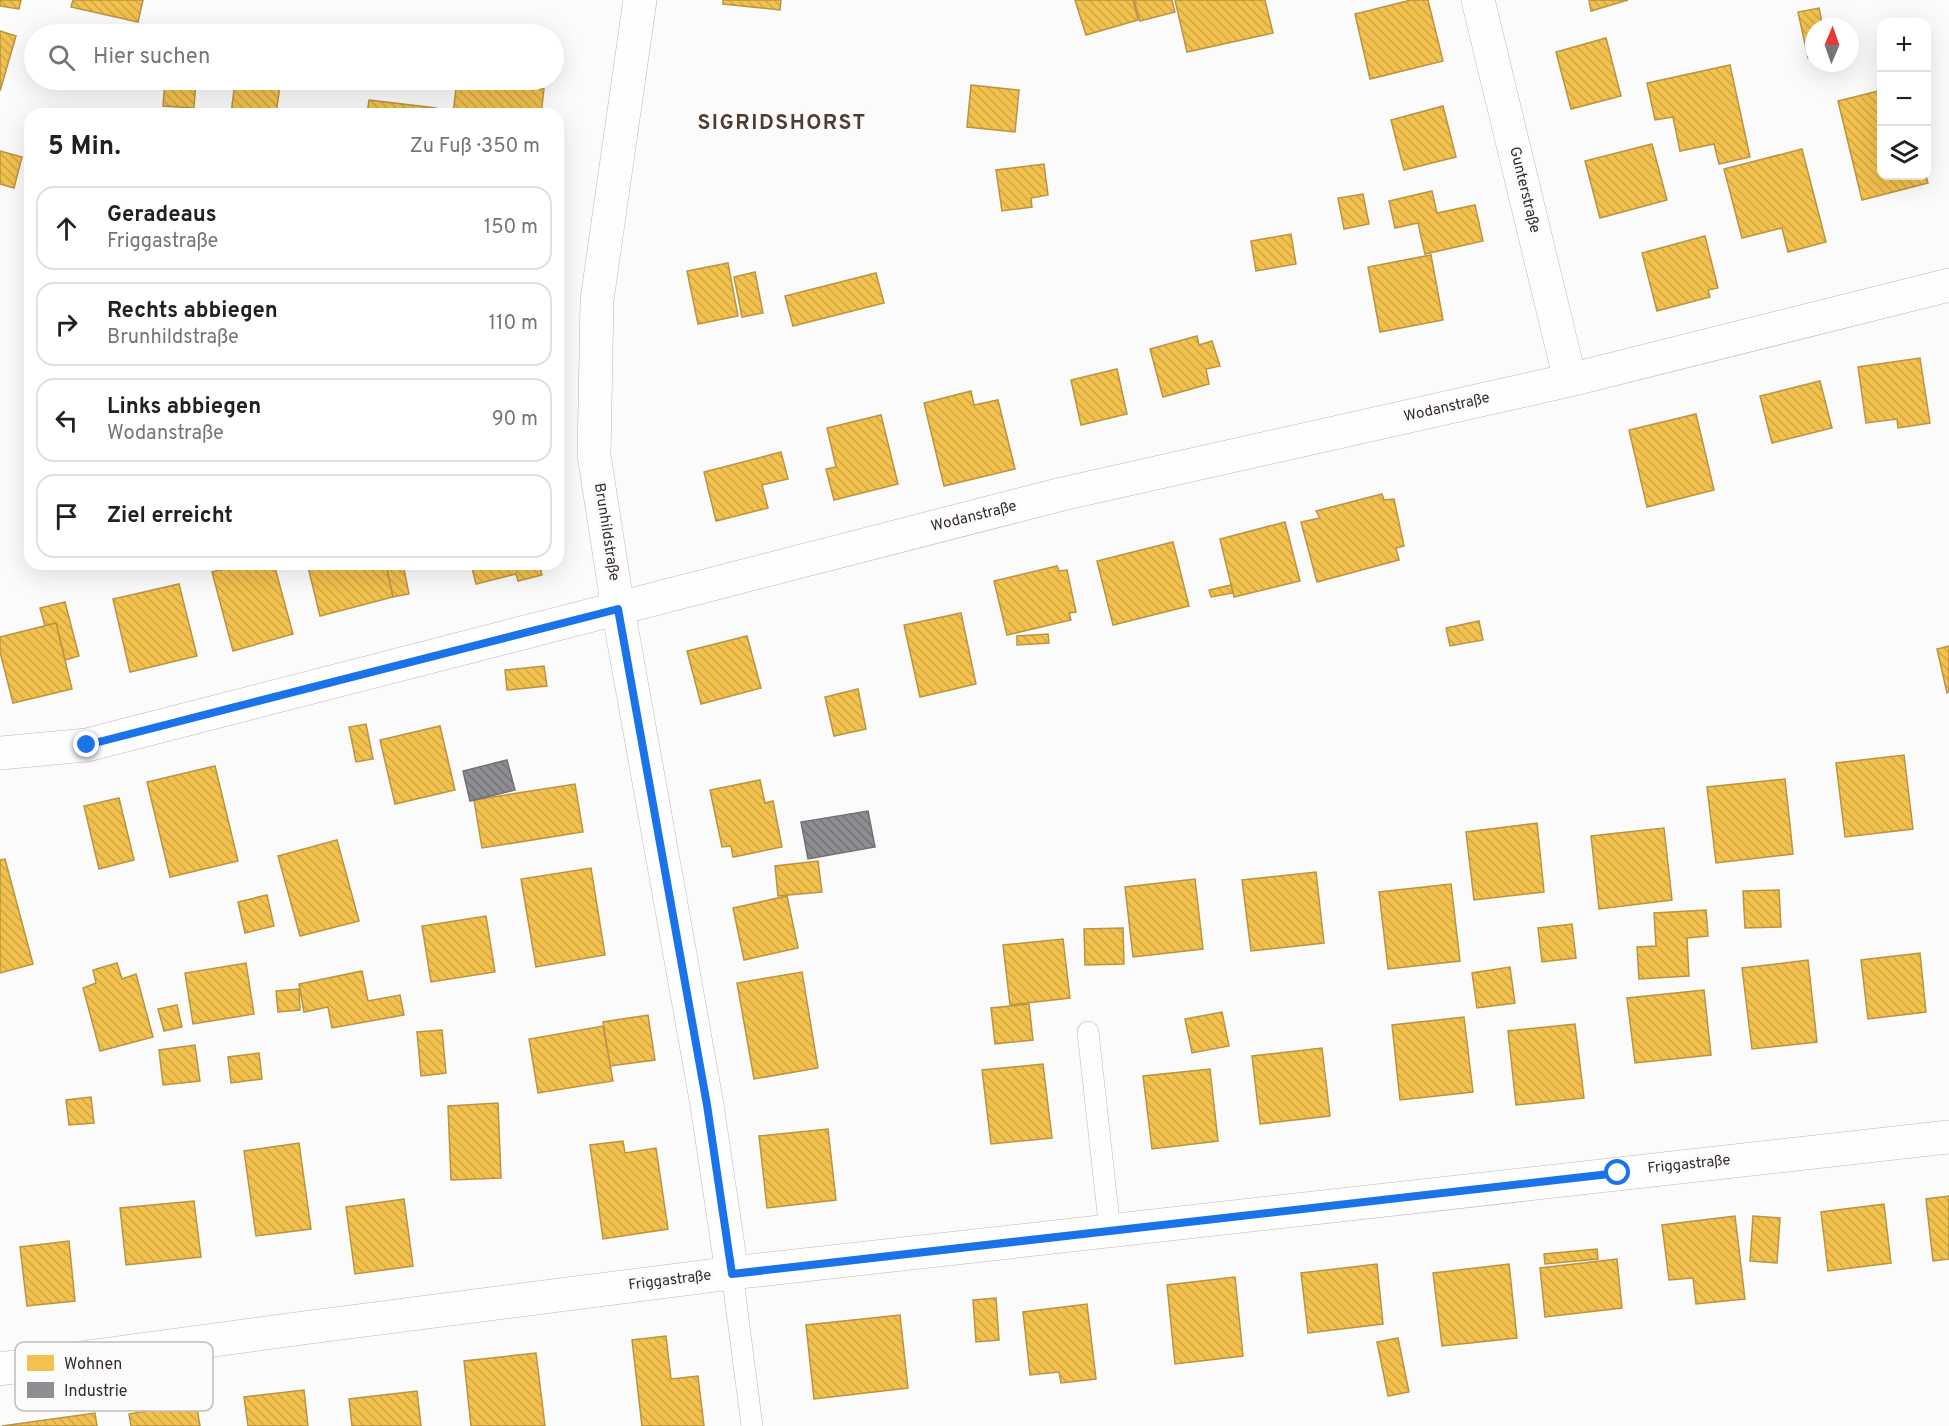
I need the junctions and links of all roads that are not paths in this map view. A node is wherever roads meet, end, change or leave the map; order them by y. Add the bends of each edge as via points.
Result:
1 (640, 0) edge
2 (1478, 0) edge
3 (1949, 285) edge
4 (1570, 380) junction
5 (618, 609) junction
6 (0, 753) edge
7 (1088, 1032) dead end
8 (1949, 1137) edge
9 (1110, 1231) junction
10 (732, 1274) junction
11 (200, 1342) edge
12 (15, 1367) edge
13 (0, 1369) edge
14 (752, 1426) edge

1 - 5 street, Brunhildstraße via 597,300 594,455
2 - 4 street, Gunterstraße
3 - 4 street, Wodanstraße
4 - 5 street, Wodanstraße via 1062,494
5 - 6 street, Wodanstraße via 87,745
5 - 10 street, Brunhildstraße via 705,1094
7 - 9 lane
8 - 9 street, Friggastraße
9 - 10 street, Friggastraße
10 - 11 street, Friggastraße
10 - 14 lane
12 - 13 street, Friggastraße

